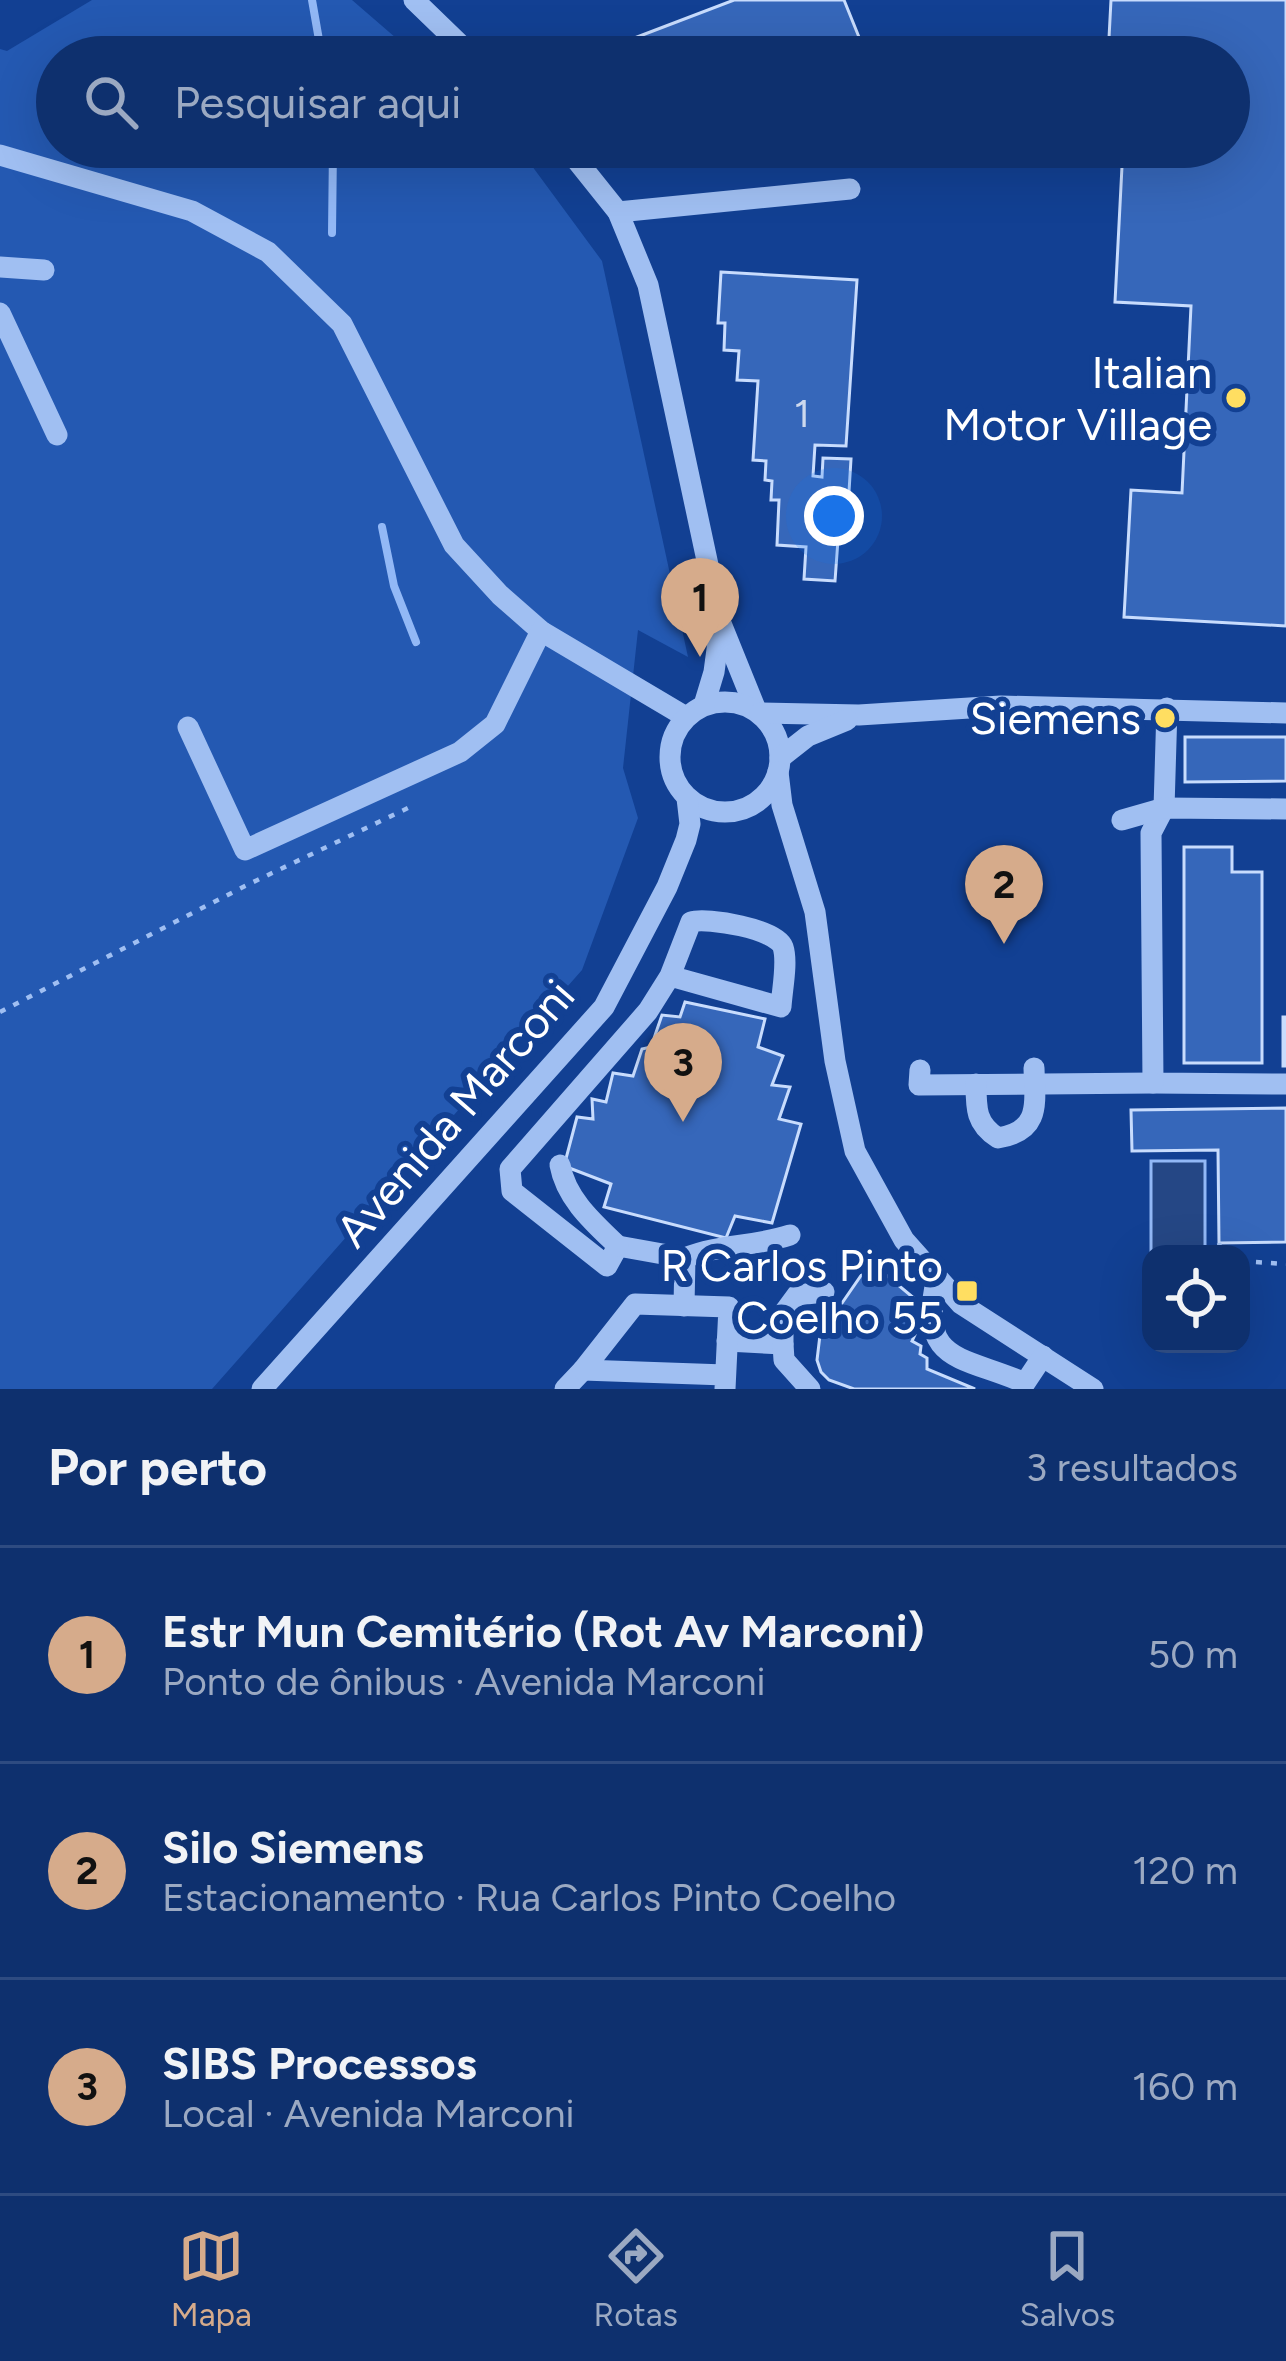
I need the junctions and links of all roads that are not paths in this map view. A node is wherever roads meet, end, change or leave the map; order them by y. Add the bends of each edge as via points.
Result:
1 (414, 0) edge
2 (451, 36) edge
3 (0, 155) edge
4 (36, 166) edge
5 (45, 168) edge
6 (583, 168) edge
7 (850, 189) dead end
8 (618, 212) junction
9 (0, 267) edge
10 (44, 271) dead end
11 (0, 313) edge
12 (58, 435) dead end
13 (721, 621) junction
14 (542, 631) junction
15 (1167, 708) junction
16 (695, 711) junction
17 (758, 712) junction
18 (1286, 713) edge
19 (859, 715) junction
20 (188, 727) dead end
21 (779, 765) junction
22 (687, 798) junction
23 (1164, 808) junction
24 (1286, 809) edge
25 (1121, 820) dead end
26 (670, 976) junction
27 (1034, 1068) dead end
28 (920, 1070) dead end
29 (1153, 1083) junction
30 (976, 1084) junction
31 (1286, 1084) edge
32 (560, 1165) dead end
33 (790, 1235) dead end
34 (618, 1246) junction
35 (685, 1258) junction
36 (937, 1276) junction
37 (824, 1292) dead end
38 (685, 1306) junction
39 (727, 1341) junction
40 (783, 1344) junction
41 (1043, 1357) junction
42 (583, 1370) junction
43 (695, 1381) edge
44 (725, 1382) edge
45 (1030, 1386) edge
46 (262, 1389) edge
47 (565, 1389) edge
48 (810, 1389) edge
49 (1093, 1389) edge

1 - 2 street
3 - 4 street
5 - 14 street via 192,211 268,252 342,324 454,545
6 - 8 street
7 - 8 street
8 - 13 street via 648,285
9 - 10 street
11 - 12 street
13 - 16 street via 714,672
13 - 17 street
14 - 16 street
14 - 20 street via 495,724 460,752 245,850
15 - 18 street
15 - 19 street
15 - 23 street
16 - 17 street via 740,703
16 - 22 street via 669,748
17 - 19 street
17 - 21 street via 778,741
19 - 21 street via 808,736
21 - 22 street via 772,787 747,808 716,812
21 - 36 street via 782,805 815,911 855,1151 904,1240
22 - 46 street, Avenida Marconi via 686,840 604,1006
23 - 24 street
23 - 25 street
23 - 29 street via 1151,833
26 - 26 street via 781,1006 783,947 775,936 705,918 691,922
26 - 34 street via 510,1169 512,1190 607,1266
27 - 30 street, bridge via 1035,1107 1017,1135 998,1138 983,1129
28 - 30 street via 919,1085
29 - 30 street via 1093,1075
29 - 31 street
32 - 34 street via 563,1182
33 - 35 street
34 - 35 street
35 - 38 street
36 - 41 street via 961,1304
36 - 45 street via 929,1322 939,1344 966,1364
37 - 40 street via 796,1295 784,1314
38 - 39 street via 729,1307
38 - 42 street via 634,1304
39 - 40 street
39 - 44 street
40 - 48 street via 784,1360
41 - 45 street
41 - 49 street
42 - 43 street
42 - 47 street
43 - 44 street

